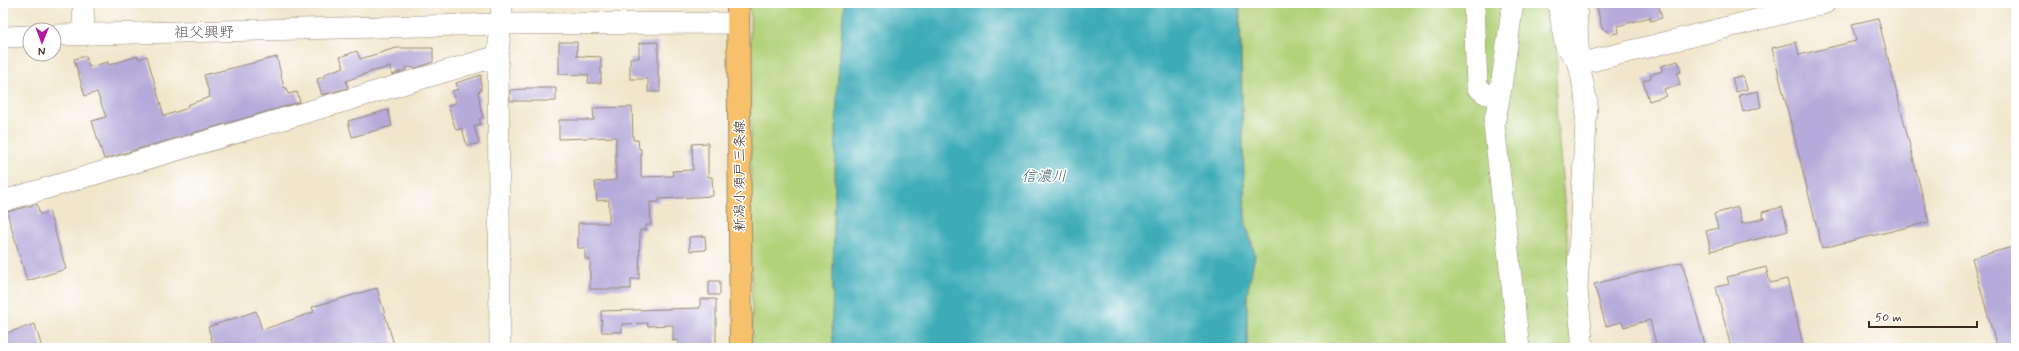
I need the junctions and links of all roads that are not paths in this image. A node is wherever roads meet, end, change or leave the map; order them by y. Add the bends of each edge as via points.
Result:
1 (83, 3) edge
2 (502, 3) edge
3 (1474, 3) edge
4 (1513, 3) edge
5 (1558, 3) edge
6 (1576, 3) edge
7 (1825, 3) edge
8 (738, 13) edge
9 (501, 24) junction
10 (62, 35) edge
11 (84, 35) junction
12 (22, 36) edge
13 (3, 37) edge
14 (498, 56) junction
15 (1580, 64) junction
16 (1500, 94) junction
17 (3, 201) edge
18 (500, 348) edge
19 (741, 348) edge
20 (1519, 348) edge
21 (1582, 348) edge

1 - 11 street
2 - 9 street
3 - 16 street via 1477,87 1486,94
4 - 16 street
5 - 15 street via 1565,44
6 - 15 street
7 - 15 street
8 - 9 street
8 - 19 main road, 新潟小須戸三条線
9 - 11 street
9 - 14 street
10 - 11 street
12 - 13 street
14 - 17 street
14 - 18 street
15 - 21 street via 1587,103 1577,290
16 - 20 street via 1494,124

